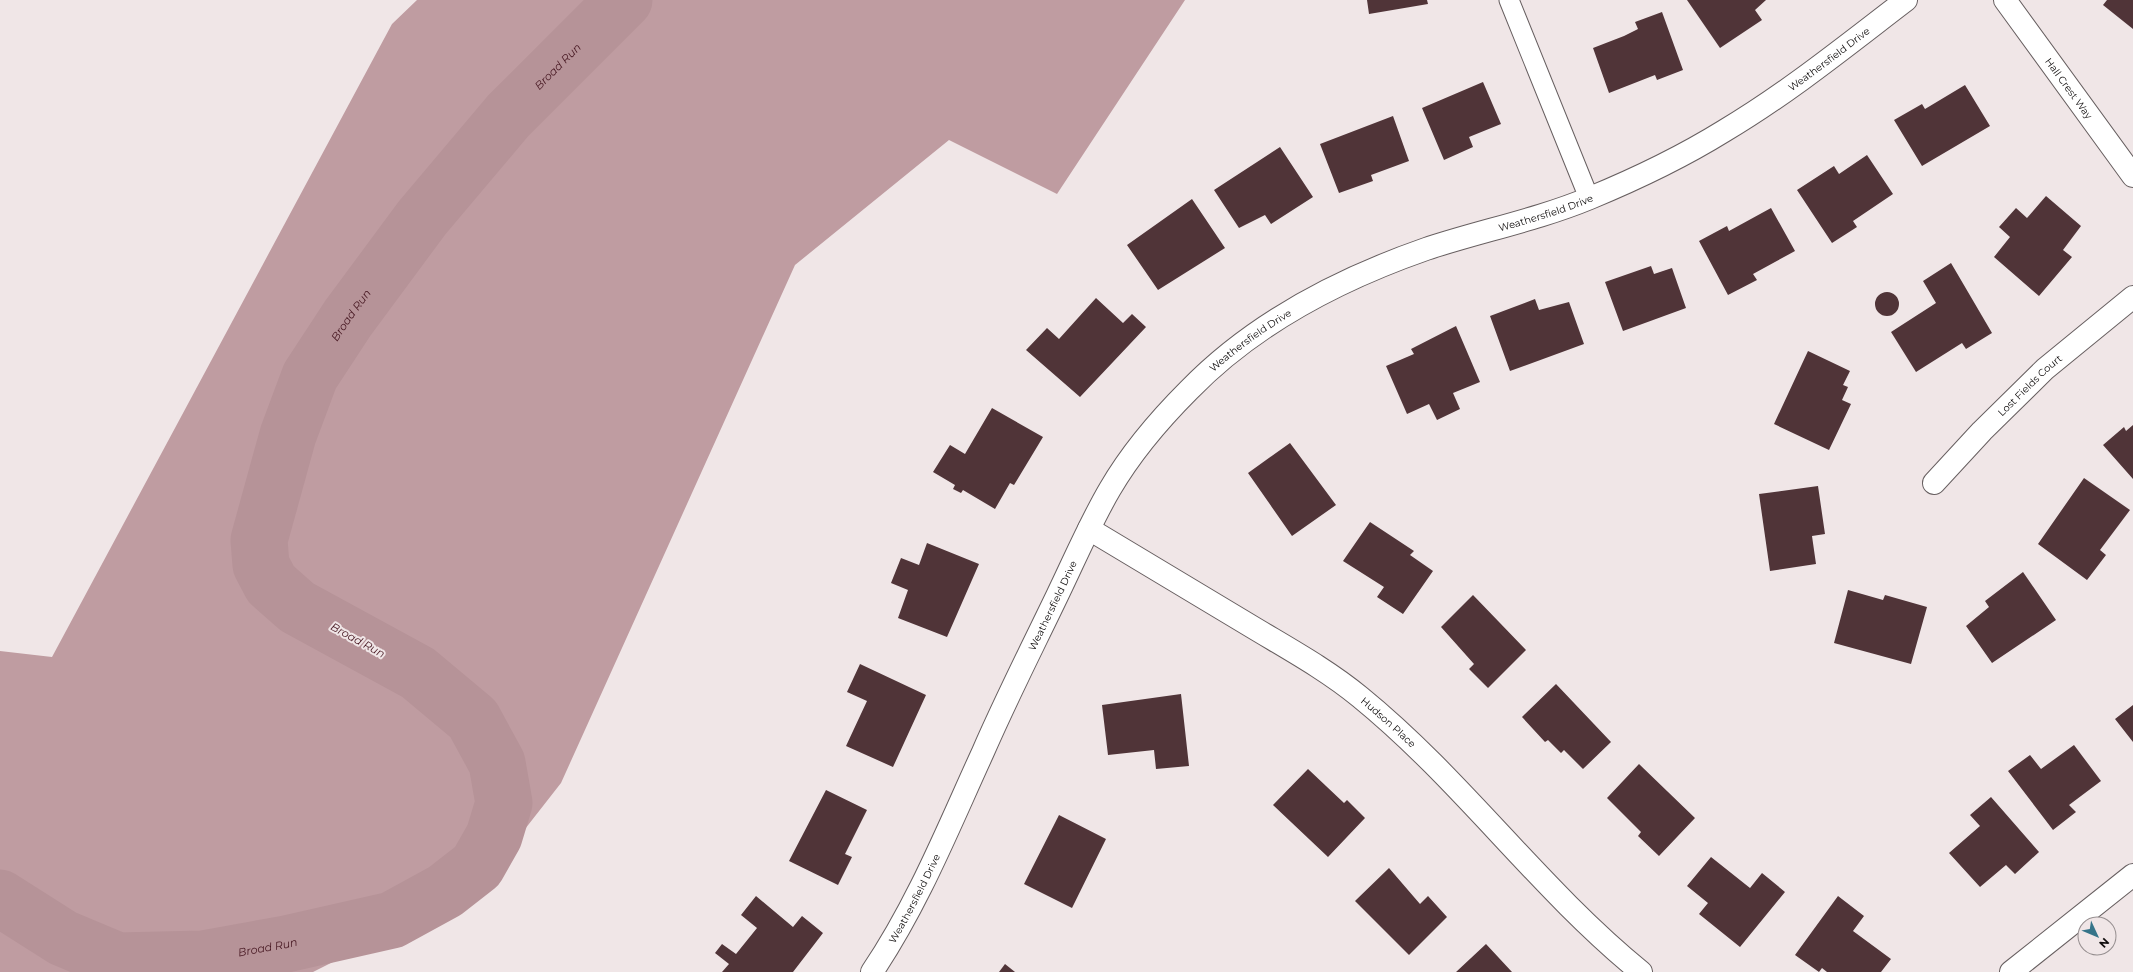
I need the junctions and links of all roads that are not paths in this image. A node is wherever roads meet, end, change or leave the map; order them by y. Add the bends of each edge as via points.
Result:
1 (1509, 0) edge
2 (1906, 0) edge
3 (2005, 0) edge
4 (2133, 176) edge
5 (1589, 198) junction
6 (2133, 297) edge
7 (1934, 483) dead end
8 (1089, 529) junction
9 (2133, 875) edge
10 (872, 972) edge
11 (1641, 972) edge
12 (2011, 972) edge

1 - 5 lane
2 - 5 street, Weathersfield Drive via 1793,86 1724,131 1667,163
3 - 4 street, Hall Crest Way
5 - 8 street, Weathersfield Drive via 1532,219 1427,249 1357,276 1293,309 1240,345 1191,387 1148,435 1110,487
6 - 7 street, Lost Fields Court via 2045,369
8 - 10 street, Weathersfield Drive via 952,821 894,939
8 - 11 street, Hudson Place via 1322,669 1360,697 1429,758 1564,901 1608,945
9 - 12 street

